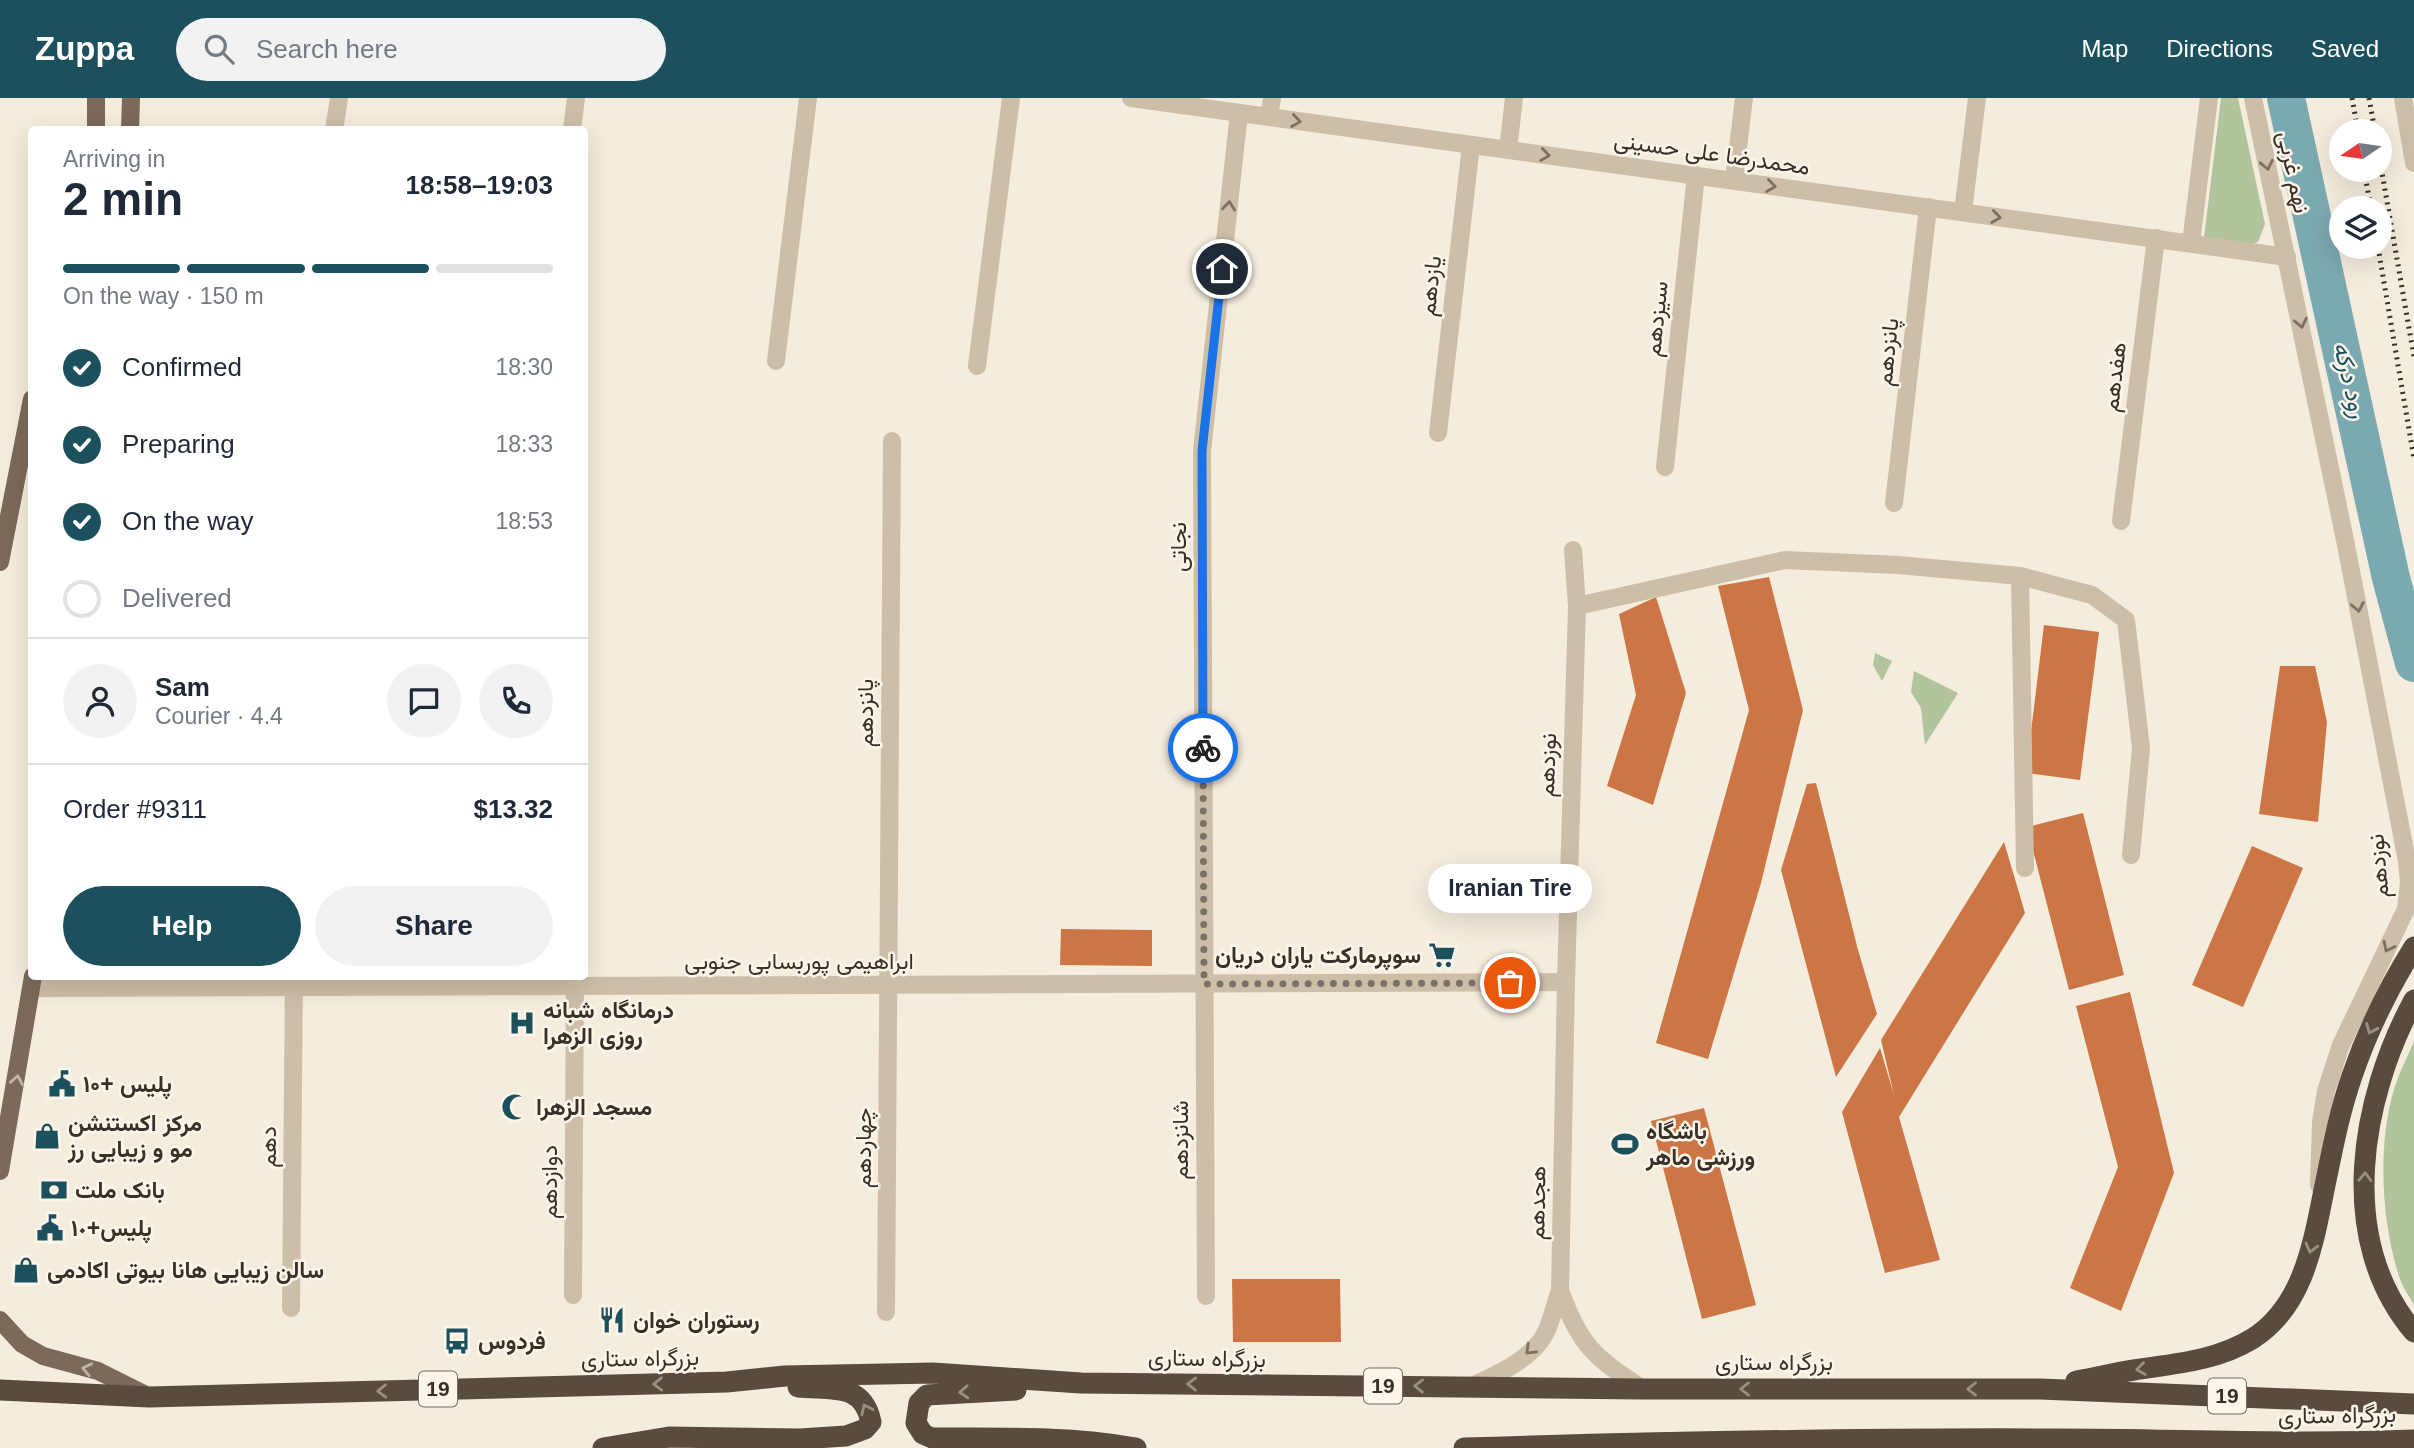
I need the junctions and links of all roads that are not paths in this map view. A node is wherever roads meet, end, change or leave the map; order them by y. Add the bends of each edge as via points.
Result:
1 (96, 98) edge
2 (131, 98) edge
3 (339, 98) edge
4 (576, 98) edge
5 (808, 98) edge
6 (1011, 98) edge
7 (1131, 98) edge
8 (1272, 98) edge
9 (1514, 98) edge
10 (1744, 98) edge
11 (1977, 98) edge
12 (2209, 98) edge
13 (2253, 98) edge
14 (2403, 98) edge
15 (1239, 113) junction
16 (1269, 117) junction
17 (96, 126) edge
18 (130, 126) edge
19 (335, 126) edge
20 (572, 126) edge
21 (1471, 145) junction
22 (1508, 150) junction
23 (2414, 163) edge
24 (1696, 175) junction
25 (1734, 180) junction
26 (1927, 207) junction
27 (1963, 212) junction
28 (2156, 239) junction
29 (2191, 243) junction
30 (2287, 257) junction
31 (776, 361) dead end
32 (977, 366) dead end
33 (28, 419) edge
34 (1438, 433) dead end
35 (892, 441) dead end
36 (1665, 467) dead end
37 (1895, 503) dead end
38 (2121, 522) dead end
39 (1573, 550) dead end
40 (0, 556) edge
41 (0, 562) edge
42 (2020, 576) junction
43 (1577, 606) junction
44 (2131, 855) dead end
45 (2025, 868) dead end
46 (2414, 947) edge
47 (575, 981) edge
48 (33, 982) edge
49 (294, 982) edge
50 (1566, 982) junction
51 (1204, 984) junction
52 (888, 985) junction
53 (2414, 1000) edge
54 (0, 1171) edge
55 (2319, 1213) junction
56 (1560, 1290) junction
57 (573, 1295) dead end
58 (1206, 1296) dead end
59 (291, 1308) dead end
60 (886, 1312) dead end
61 (0, 1320) edge
62 (2414, 1332) edge
63 (727, 1382) junction
64 (1081, 1383) junction
65 (1470, 1387) junction
66 (1643, 1388) junction
67 (2040, 1389) junction
68 (0, 1390) edge
69 (149, 1397) junction
70 (2414, 1404) edge
71 (2414, 1440) edge
72 (603, 1448) edge
73 (1136, 1448) edge
74 (1464, 1448) edge

1 - 17 main road
2 - 18 main road
3 - 19 street
4 - 20 street
5 - 31 street
6 - 32 street
7 - 15 street, محمدرضا علی حسینی
8 - 16 street
9 - 22 street
10 - 25 street
11 - 27 street
12 - 29 street
13 -> 30 street, نهم غربی
14 - 23 street
15 - 16 street, محمدرضا علی حسینی
51 -> 15 street, نجاتی via 1202,451
16 -> 21 street, محمدرضا علی حسینی
21 - 22 street, محمدرضا علی حسینی
21 - 34 street, یازدهم
22 -> 24 street, محمدرضا علی حسینی
24 - 25 street, محمدرضا علی حسینی
24 - 36 street, سیزدهم
25 -> 26 street, محمدرضا علی حسینی
26 - 27 street, محمدرضا علی حسینی
26 - 37 street, پانزدهم
27 -> 28 street, محمدرضا علی حسینی
28 - 29 street, محمدرضا علی حسینی
28 - 38 street, هفدهم
29 - 30 street, محمدرضا علی حسینی
30 -> 55 street, نوزدهم via 2409,883 2406,909 2341,1045 2326,1091
33 - 40 main road
35 - 52 street, پانزدهم
39 - 43 street, نوزدهم
40 - 41 main road
42 - 43 street via 1785,560
42 - 44 street via 2092,595 2126,620 2141,748
42 - 45 street
43 - 50 street, نوزدهم
46 -> 55 highway via 2382,1005 2352,1075
47 - 49 street, ابراهیمی پوربسابی جنوبی
47 - 52 street, ابراهیمی پوربسابی جنوبی
47 - 57 street, دوازدهم
48 - 49 street, ابراهیمی پوربسابی جنوبی
54 -> 48 main road
49 - 59 street, دهم
50 - 51 street, ابراهیمی پوربسابی جنوبی
50 - 56 street, هجدهم
51 - 52 street, ابراهیمی پوربسابی جنوبی
51 - 58 street, شانزدهم
52 - 60 street, چهاردهم
62 -> 53 highway via 2397,1312 2381,1277 2370,1241 2364,1180 2378,1084
55 -> 67 highway via 2312,1250 2298,1286 2280,1315 2252,1339 2186,1363
56 -> 65 street via 1545,1334 1530,1352
56 - 66 street, هجدهم via 1583,1341 1606,1366
69 -> 61 main road via 98,1371 43,1356 22,1344
63 - 64 highway, بزرگراه ستاری / 19 via 933,1373
63 -> 69 highway, بزرگراه ستاری / 19
72 -> 63 highway via 669,1437 846,1436 871,1422 866,1402 849,1391
65 -> 64 highway, بزرگراه ستاری / 19
64 -> 73 highway via 927,1395 919,1403 916,1423 932,1438 1092,1442
65 - 66 highway, بزرگراه ستاری / 19
67 -> 66 highway, بزرگراه ستاری / 19
67 - 70 highway, بزرگراه ستاری / 19
68 - 69 highway, بزرگراه ستاری / 19
71 - 74 highway, بزرگراه ستاری / 19 via 2335,1444 2056,1439 1684,1441

